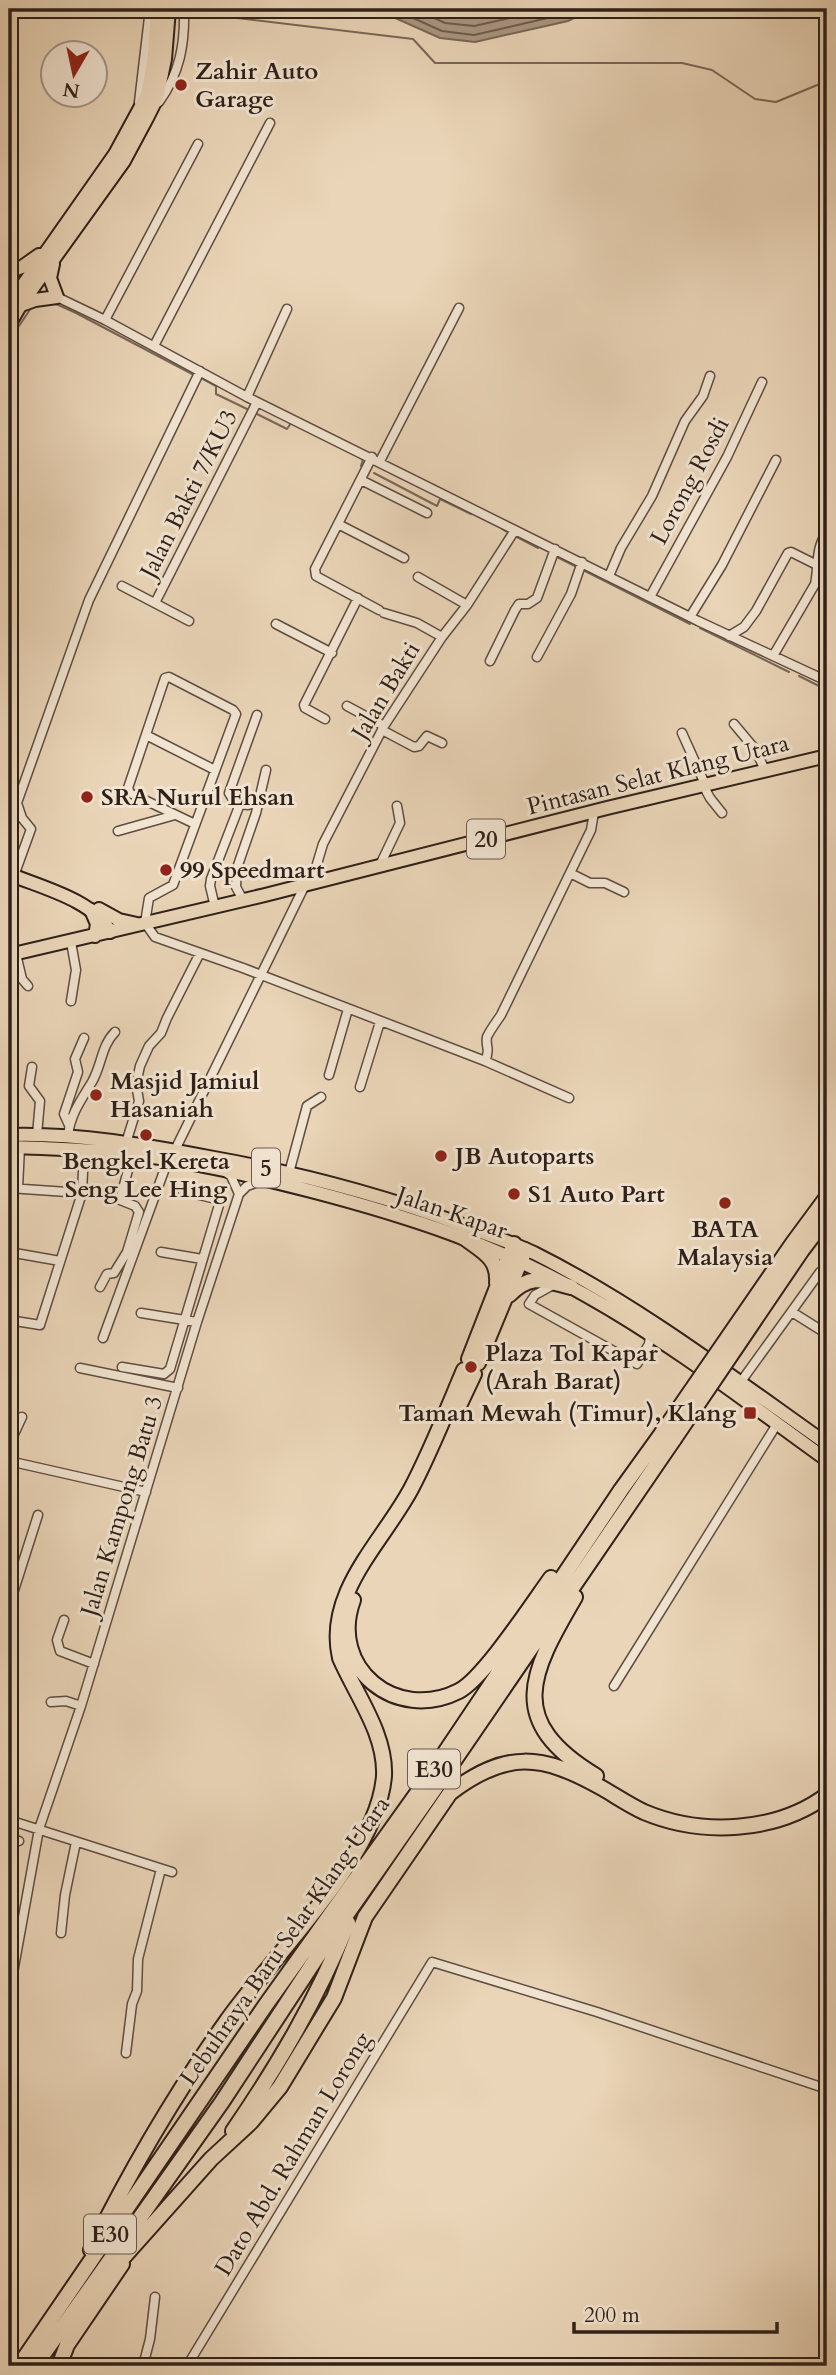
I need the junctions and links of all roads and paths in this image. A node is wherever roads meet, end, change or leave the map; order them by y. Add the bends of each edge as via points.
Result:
1 (150, 9) edge
2 (157, 9) edge
3 (169, 9) edge
4 (184, 9) edge
5 (157, 73) junction
6 (142, 118) junction
7 (270, 123) dead end
8 (198, 144) dead end
9 (51, 255) junction
10 (9, 272) edge
11 (57, 297) junction
12 (14, 305) edge
13 (459, 308) dead end
14 (287, 309) dead end
15 (105, 320) junction
16 (9, 325) edge
17 (154, 346) junction
18 (200, 371) junction
19 (710, 376) dead end
20 (762, 382) dead end
21 (247, 397) junction
22 (257, 402) junction
23 (376, 459) junction
24 (776, 460) dead end
25 (361, 480) junction
26 (427, 513) dead end
27 (338, 524) junction
28 (514, 530) junction
29 (827, 532) edge
30 (555, 549) junction
31 (404, 558) dead end
32 (582, 562) junction
33 (815, 564) junction
34 (609, 576) junction
35 (418, 577) dead end
36 (122, 586) dead end
37 (650, 597) junction
38 (358, 598) junction
39 (155, 603) junction
40 (467, 605) junction
41 (690, 617) junction
42 (189, 621) dead end
43 (276, 624) dead end
44 (729, 636) junction
45 (442, 637) junction
46 (332, 653) junction
47 (773, 656) junction
48 (537, 657) dead end
49 (490, 661) dead end
50 (827, 681) edge
51 (347, 706) dead end
52 (257, 715) dead end
53 (325, 719) dead end
54 (734, 724) dead end
55 (383, 728) junction
56 (682, 733) dead end
57 (146, 735) junction
58 (442, 743) dead end
59 (826, 760) edge
60 (215, 770) junction
61 (266, 770) dead end
62 (765, 770) junction
63 (704, 785) junction
64 (259, 802) junction
65 (240, 804) junction
66 (397, 806) dead end
67 (594, 812) junction
68 (722, 813) dead end
69 (175, 815) junction
70 (195, 824) junction
71 (118, 831) dead end
72 (380, 865) junction
73 (570, 873) junction
74 (11, 875) edge
75 (308, 885) junction
76 (624, 892) dead end
77 (243, 900) junction
78 (215, 907) junction
79 (95, 910) junction
80 (142, 923) junction
81 (113, 931) junction
82 (95, 936) junction
83 (71, 942) junction
84 (200, 953) junction
85 (12, 955) edge
86 (260, 975) junction
87 (28, 986) dead end
88 (71, 1001) dead end
89 (348, 1009) junction
90 (380, 1022) junction
91 (115, 1032) dead end
92 (84, 1038) dead end
93 (485, 1062) junction
94 (32, 1067) dead end
95 (329, 1075) dead end
96 (360, 1087) dead end
97 (321, 1097) dead end
98 (569, 1098) dead end
99 (69, 1131) junction
100 (9, 1135) edge
101 (37, 1135) junction
102 (14, 1147) edge
103 (129, 1149) junction
104 (84, 1150) junction
105 (171, 1155) junction
106 (223, 1170) junction
107 (289, 1173) junction
108 (267, 1180) junction
109 (13, 1188) edge
110 (183, 1191) dead end
111 (82, 1193) junction
112 (239, 1194) junction
113 (827, 1197) edge
114 (827, 1217) edge
115 (462, 1236) junction
116 (9, 1252) edge
117 (161, 1252) dead end
118 (518, 1253) junction
119 (202, 1259) junction
120 (60, 1261) junction
121 (827, 1269) edge
122 (565, 1285) junction
123 (100, 1287) dead end
124 (501, 1295) junction
125 (792, 1312) junction
126 (141, 1313) dead end
127 (9, 1320) edge
128 (183, 1320) junction
129 (197, 1322) junction
130 (827, 1334) edge
131 (650, 1335) junction
132 (103, 1338) dead end
133 (122, 1367) dead end
134 (471, 1367) junction
135 (80, 1368) dead end
136 (740, 1383) junction
137 (178, 1388) junction
138 (22, 1417) dead end
139 (777, 1424) junction
140 (668, 1436) junction
141 (827, 1444) edge
142 (9, 1445) edge
143 (827, 1460) edge
144 (9, 1461) edge
145 (621, 1490) junction
146 (146, 1492) junction
147 (38, 1515) dead end
148 (596, 1555) junction
149 (9, 1606) edge
150 (64, 1620) dead end
151 (94, 1664) junction
152 (614, 1686) dead end
153 (51, 1702) dead end
154 (82, 1706) junction
155 (827, 1784) edge
156 (827, 1795) edge
157 (9, 1820) edge
158 (39, 1829) junction
159 (9, 1838) edge
160 (19, 1841) dead end
161 (76, 1842) junction
162 (161, 1870) junction
163 (172, 1872) dead end
164 (358, 1900) junction
165 (61, 1933) dead end
166 (9, 1994) edge
167 (126, 2053) dead end
168 (827, 2089) edge
169 (220, 2150) junction
170 (135, 2245) junction
171 (155, 2297) dead end
172 (65, 2310) junction
173 (9, 2362) edge
174 (19, 2366) edge
175 (35, 2366) edge
176 (62, 2366) edge
177 (144, 2366) edge
178 (187, 2366) edge

1 - 6 street
2 - 5 main road
3 - 5 main road via 168,35
4 - 6 street via 172,84
5 - 6 main road via 157,98
6 - 9 main road via 124,161
7 - 17 street
8 - 15 street
9 - 10 main road
9 - 11 main road via 50,278
9 - 12 main road
11 - 12 main road
11 - 15 street
12 - 16 main road
13 - 23 street
14 - 21 street
15 - 17 street
17 - 18 street
18 - 21 street
18 - 74 street via 89,600 17,803 31,829
19 - 34 street
20 - 37 street, Lorong Rosdi via 727,457
21 - 22 street
22 - 23 street
22 - 39 street, Jalan Bakti 7/KU3
23 - 25 street
23 - 28 street
24 - 41 street
25 - 26 street
25 - 27 street
27 - 31 street
27 - 38 street via 315,569 316,576
28 - 30 street
28 - 40 street, Jalan Bakti
29 - 33 street
30 - 32 street
30 - 49 street via 537,598 519,604
32 - 34 street
32 - 48 street via 571,594
33 - 44 street via 788,553 756,611 744,627
33 - 47 street via 815,584
34 - 37 street
35 - 40 street
36 - 39 street
37 - 41 street
38 - 45 street
38 - 46 street
39 - 42 street
40 - 45 street, Jalan Bakti
41 - 44 street
43 - 46 street
44 - 47 street
45 - 55 street, Jalan Bakti
46 - 53 street via 304,705
47 - 50 street
51 - 55 street
52 - 65 street via 229,793
54 - 62 street
55 - 58 street via 414,747 427,736
55 - 75 street, Jalan Bakti via 323,844
56 - 63 street
57 - 60 street
57 - 60 street via 169,677 236,714
57 - 69 street via 128,788
59 - 62 main road, Pintasan Selat Klang Utara / 20
60 - 70 street
61 - 64 street
62 - 63 main road, Pintasan Selat Klang Utara / 20
63 - 67 main road, Pintasan Selat Klang Utara / 20
63 - 68 street
64 - 65 street
64 - 77 street via 237,869 236,887
65 - 78 street via 211,879
66 - 72 street via 400,823
67 - 72 main road, Pintasan Selat Klang Utara / 20
67 - 73 street via 591,830
69 - 70 street
69 - 71 street
70 - 80 street via 173,886 149,898
72 - 75 main road, Pintasan Selat Klang Utara / 20
73 - 76 street
73 - 93 street via 486,1040
74 - 79 main road
75 - 77 main road, Pintasan Selat Klang Utara / 20
75 - 86 street, Jalan Bakti
77 - 78 main road, Pintasan Selat Klang Utara / 20
78 - 80 main road, Pintasan Selat Klang Utara / 20
79 - 80 main road
79 - 81 main road
79 - 82 main road
80 - 81 main road, Pintasan Selat Klang Utara / 20
80 - 84 street via 155,937
81 - 82 main road, Pintasan Selat Klang Utara / 20
82 - 83 main road, Pintasan Selat Klang Utara / 20
83 - 85 main road, Pintasan Selat Klang Utara / 20
83 - 88 street via 76,970
84 - 86 street
84 - 103 street via 140,1066 139,1101
85 - 87 street
86 - 89 street
86 - 105 street, Jalan Bakti
89 - 90 street
89 - 95 street
90 - 93 street
90 - 96 street
91 - 99 street via 77,1104
92 - 99 street via 64,1114
93 - 98 street
94 - 101 street via 29,1086 40,1101
97 - 107 street via 307,1106
99 - 101 main road, Jalan Kapar / 5
99 - 103 main road, Jalan Kapar / 5
100 - 101 main road, Jalan Kapar / 5
102 - 104 main road, Jalan Kapar / 5
102 - 109 street
103 - 104 main road, Jalan Kapar / 5
103 - 105 main road, Jalan Kapar / 5
103 - 123 street via 120,1200 139,1212 127,1252
104 - 111 street
105 - 106 main road, Jalan Kapar / 5
105 - 107 main road, Jalan Kapar / 5
105 - 132 street, Jalan Bakti
106 - 108 main road, Jalan Kapar / 5
106 - 112 street via 232,1176
107 - 118 main road, Jalan Kapar / 5 via 379,1196
108 - 112 street via 247,1186
108 - 115 main road, Jalan Kapar / 5
109 - 111 street
110 - 119 street via 216,1199 219,1205
111 - 120 street
112 - 129 street, Jalan Kampong Batu 3
113 - 140 highway, Lebuhraya Baru Selat Klang Utara / E30, bridge
114 - 140 highway, Lebuhraya Baru Selat Klang Utara / E30, bridge
115 - 118 main road, Jalan Kapar / 5
115 - 124 highway via 495,1263
116 - 120 street
117 - 119 street
118 - 122 main road, Jalan Kapar / 5
118 - 124 highway
118 - 136 main road, Jalan Kapar / 5 via 612,1297
119 - 128 street
120 - 127 street via 40,1325
121 - 125 street via 820,1272
122 - 124 highway via 528,1280
122 - 131 main road, Jalan Kapar / 5
122 - 131 street via 542,1289 530,1304 637,1364
124 - 134 highway
125 - 130 street
125 - 136 street
126 - 128 street
128 - 129 street
128 - 133 street via 167,1372
129 - 137 street, Jalan Kampong Batu 3
131 - 139 main road, Jalan Kapar / 5
134 - 145 highway via 421,1486 359,1585 348,1616 348,1641 355,1663 377,1687 401,1699 432,1700 461,1690 479,1674
134 - 172 highway via 415,1479 348,1589 338,1616 340,1658 379,1743 383,1763 380,1803 366,1837 188,2078 124,2188
135 - 137 street
136 - 141 main road, Jalan Kapar / 5
137 - 146 street, Jalan Kampong Batu 3
138 - 142 street
139 - 143 main road, Jalan Kapar / 5
139 - 152 street
140 - 145 highway, Lebuhraya Baru Selat Klang Utara / E30
140 - 148 highway, Lebuhraya Baru Selat Klang Utara / E30
144 - 146 street
145 - 172 highway, Lebuhraya Baru Selat Klang Utara / E30 via 428,1778 265,2006
146 - 151 street, Jalan Kampong Batu 3
147 - 149 street
148 - 155 highway via 547,1646 535,1681 538,1720 551,1740 583,1768 625,1794 690,1818 754,1817 810,1796
148 - 164 highway, Lebuhraya Baru Selat Klang Utara / E30
150 - 151 street via 57,1640 60,1651
151 - 154 street, Jalan Kampong Batu 3
153 - 154 street
154 - 158 street, Jalan Kampong Batu 3
156 - 169 highway via 779,1818 709,1827 643,1811 562,1767 521,1761 482,1771 450,1793 365,1917 334,1998 280,2087
157 - 158 street
158 - 161 street
158 - 166 street, Jalan Kampong Batu 3
159 - 160 street
161 - 162 street
161 - 165 street
162 - 163 street
162 - 167 street via 138,1959 138,1991
164 - 169 highway via 287,2050
164 - 172 highway, Lebuhraya Baru Selat Klang Utara / E30 via 222,2102
168 - 178 street, Dato Abd. Rahman Lorong via 432,1962
169 - 170 highway
170 - 172 highway
170 - 176 highway via 67,2345
171 - 177 street
172 - 173 highway
172 - 174 highway, Lebuhraya Baru Selat Klang Utara / E30
172 - 175 highway, Lebuhraya Baru Selat Klang Utara / E30

